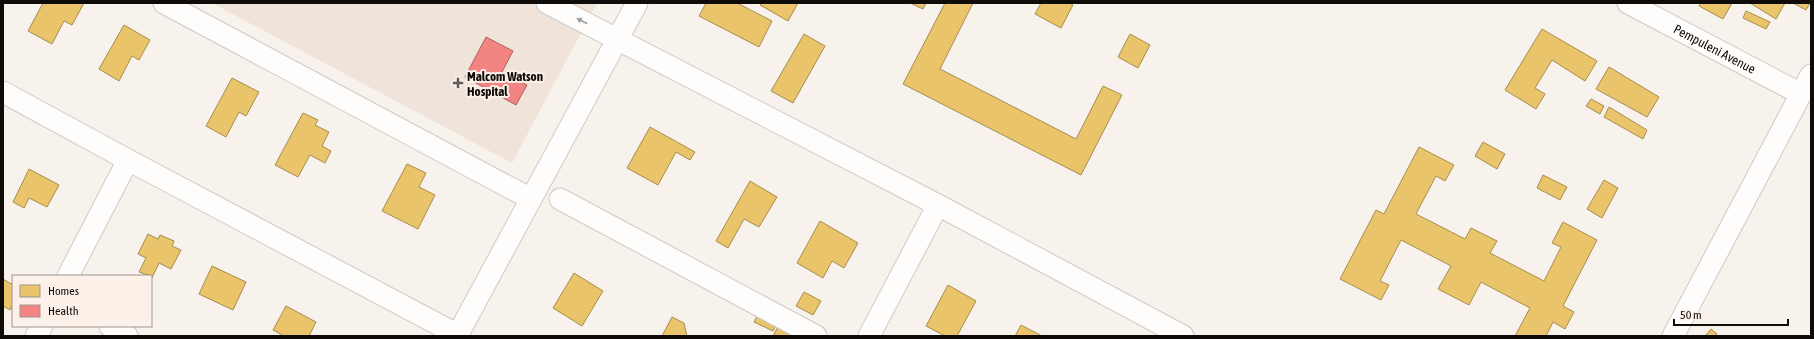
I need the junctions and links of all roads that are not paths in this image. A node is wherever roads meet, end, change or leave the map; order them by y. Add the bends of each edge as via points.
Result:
1 (164, 3) edge
2 (547, 3) edge
3 (637, 3) edge
4 (1628, 3) edge
5 (617, 40) junction
6 (1811, 75) edge
7 (3, 92) edge
8 (1801, 94) junction
9 (128, 160) junction
10 (531, 199) junction
11 (560, 199) dead end
12 (938, 206) junction
13 (69, 275) edge
14 (41, 327) edge
15 (112, 327) edge
16 (36, 336) edge
17 (127, 336) edge
18 (458, 336) edge
19 (816, 336) edge
20 (869, 336) edge
21 (1183, 336) edge
22 (1673, 336) edge

1 - 10 street
5 -> 2 street
3 - 5 street
4 - 8 street, Pempuleni Avenue
5 - 10 street
5 - 12 street
6 - 8 street
7 - 9 street
8 - 22 street
9 - 13 street
9 - 18 street
10 - 18 street
11 - 19 street
12 - 20 street
12 - 21 street
14 - 16 street
15 - 17 street

